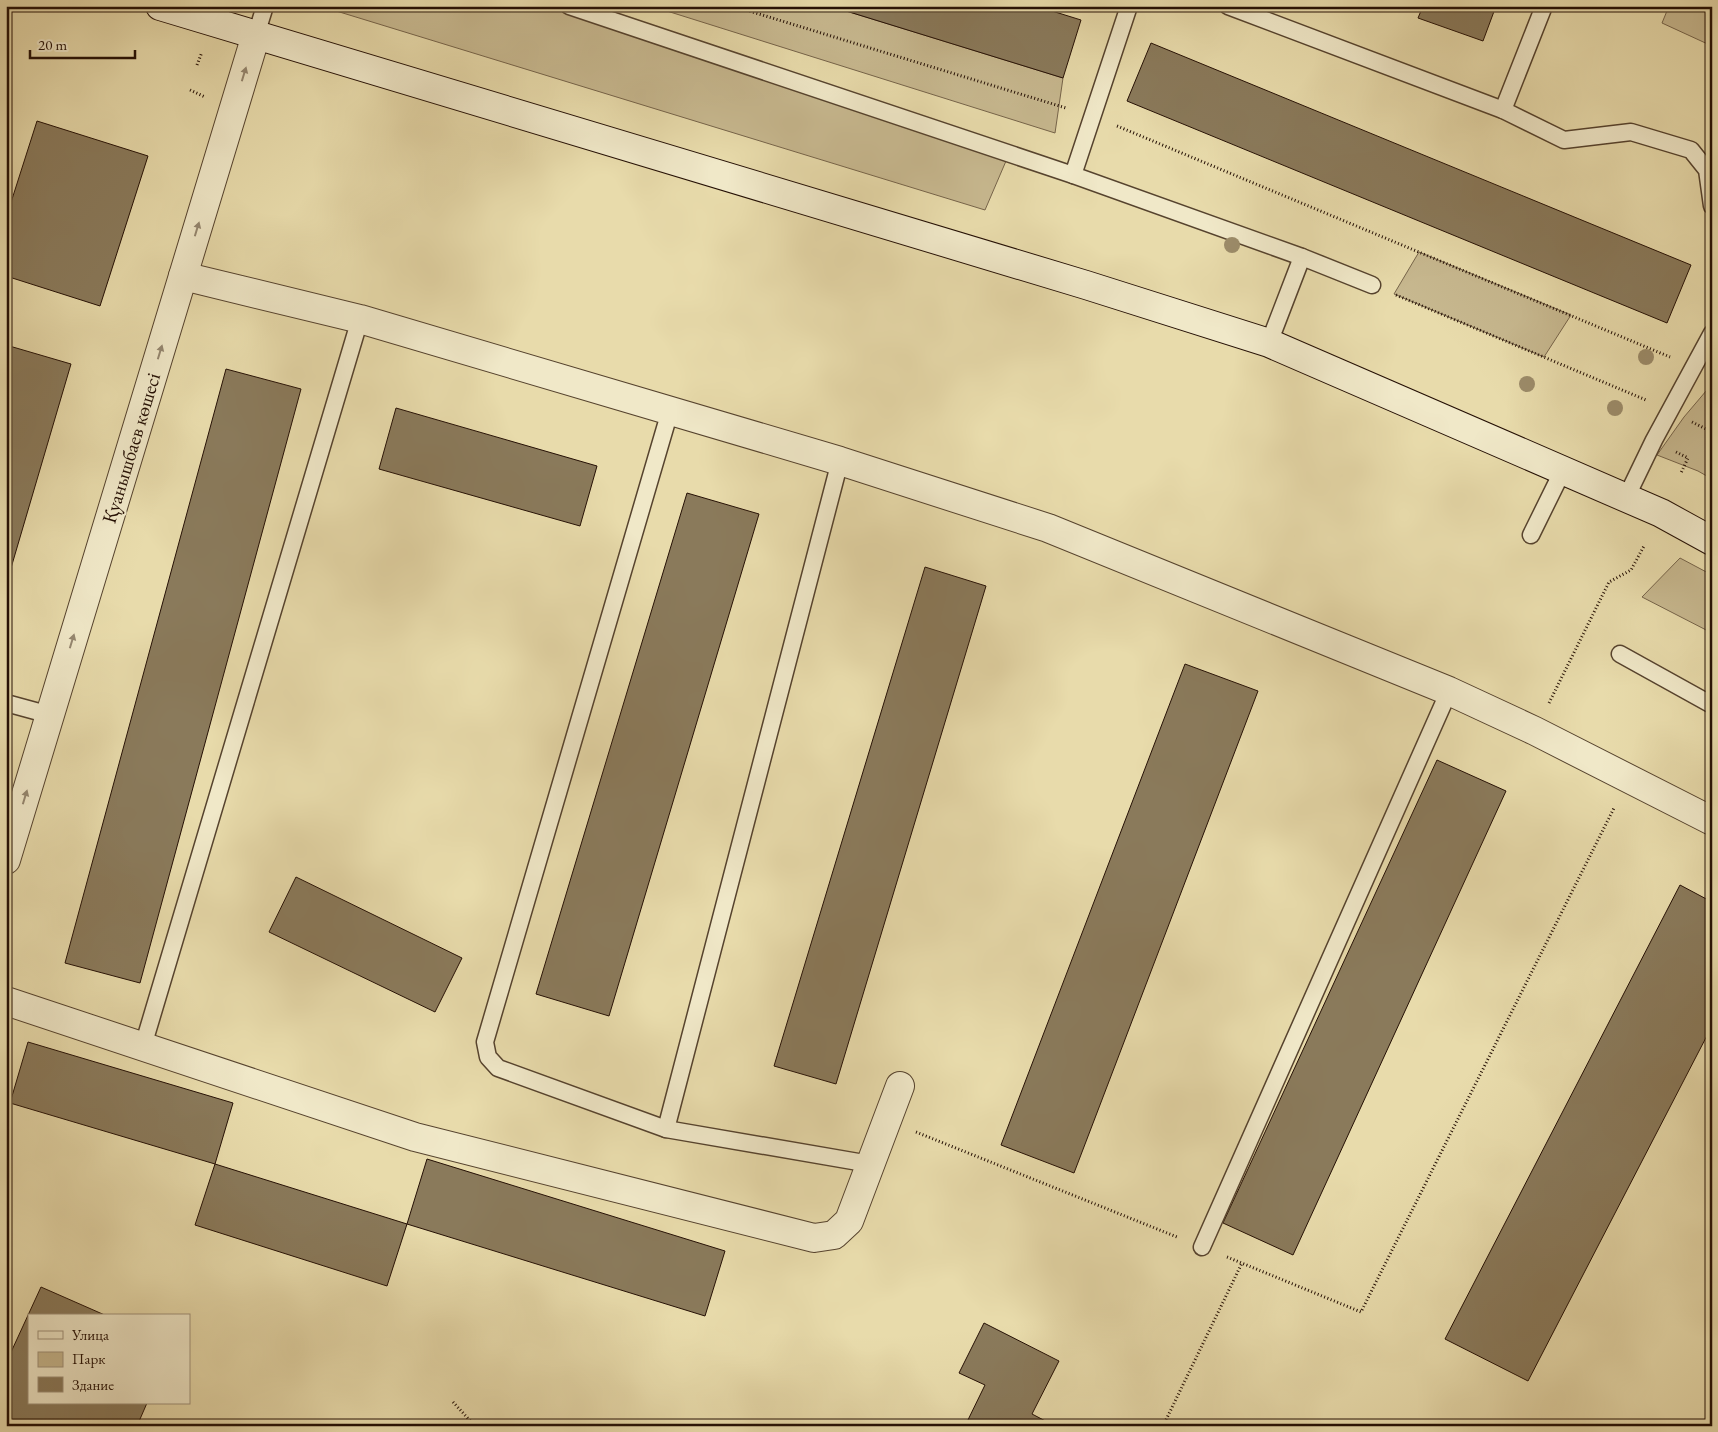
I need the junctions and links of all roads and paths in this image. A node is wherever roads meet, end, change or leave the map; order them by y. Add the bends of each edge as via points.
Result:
1 (160, 6) edge
2 (265, 6) edge
3 (569, 6) edge
4 (733, 6) edge
5 (1129, 6) edge
6 (1228, 6) edge
7 (1544, 6) edge
8 (256, 35) junction
9 (204, 46) dead end
10 (197, 65) dead end
11 (1503, 110) junction
12 (1092, 116) junction
13 (1073, 175) junction
14 (1712, 206) edge
15 (1302, 257) junction
16 (183, 276) junction
17 (1372, 285) joint
18 (360, 319) junction
19 (1712, 333) edge
20 (1269, 343) junction
21 (1691, 372) junction
22 (1670, 410) junction
23 (670, 411) junction
24 (1712, 432) edge
25 (840, 461) junction
26 (1562, 470) junction
27 (1626, 498) junction
28 (1531, 535) dead end
29 (1712, 541) edge
30 (1644, 546) dead end
31 (1620, 654) dead end
32 (1449, 691) junction
33 (6, 703) edge
34 (1712, 705) edge
35 (50, 715) junction
36 (1535, 731) junction
37 (1629, 778) junction
38 (1712, 821) edge
39 (6, 860) edge
40 (6, 1001) edge
41 (143, 1046) junction
42 (900, 1086) dead end
43 (887, 1120) junction
44 (666, 1129) junction
45 (870, 1164) junction
46 (1202, 1247) junction
47 (1242, 1263) junction
48 (453, 1402) dead end
49 (475, 1426) edge
50 (1163, 1426) edge

1 - 8 street
2 - 8 lane
3 - 13 lane
4 - 12 path
5 - 12 lane
6 - 11 lane
7 - 11 lane
16 -> 8 street, Қуанышбаев көшесі
8 - 20 street
9 - 10 path
11 - 14 lane via 1564,140 1631,132 1690,150 1707,170
12 - 13 lane
12 - 21 path via 1673,358
13 - 15 lane
15 - 17 lane
15 - 20 lane
16 - 18 street
35 -> 16 street, Қуанышбаев көшесі
17 - 22 path
18 - 23 street
18 - 41 lane
19 - 21 lane
20 - 26 street
21 - 22 lane
22 - 24 path
22 - 27 lane
23 - 25 street
23 - 44 lane via 485,1042 488,1057 498,1068
25 - 32 street via 1048,528
25 - 44 lane
26 - 27 street
26 - 28 lane
27 - 29 street
30 - 36 path via 1631,570 1610,582
31 - 34 lane
32 - 36 street
32 - 46 lane
33 - 35 lane
39 -> 35 street, Қуанышбаев көшесі
36 - 37 street
37 - 38 street
37 - 47 path via 1361,1312
40 - 41 street
41 - 45 street via 415,1136 814,1238 834,1235 849,1221
42 - 43 street
43 - 45 street
43 - 46 path
44 - 45 lane
46 - 47 path
47 - 50 path
48 - 49 path

